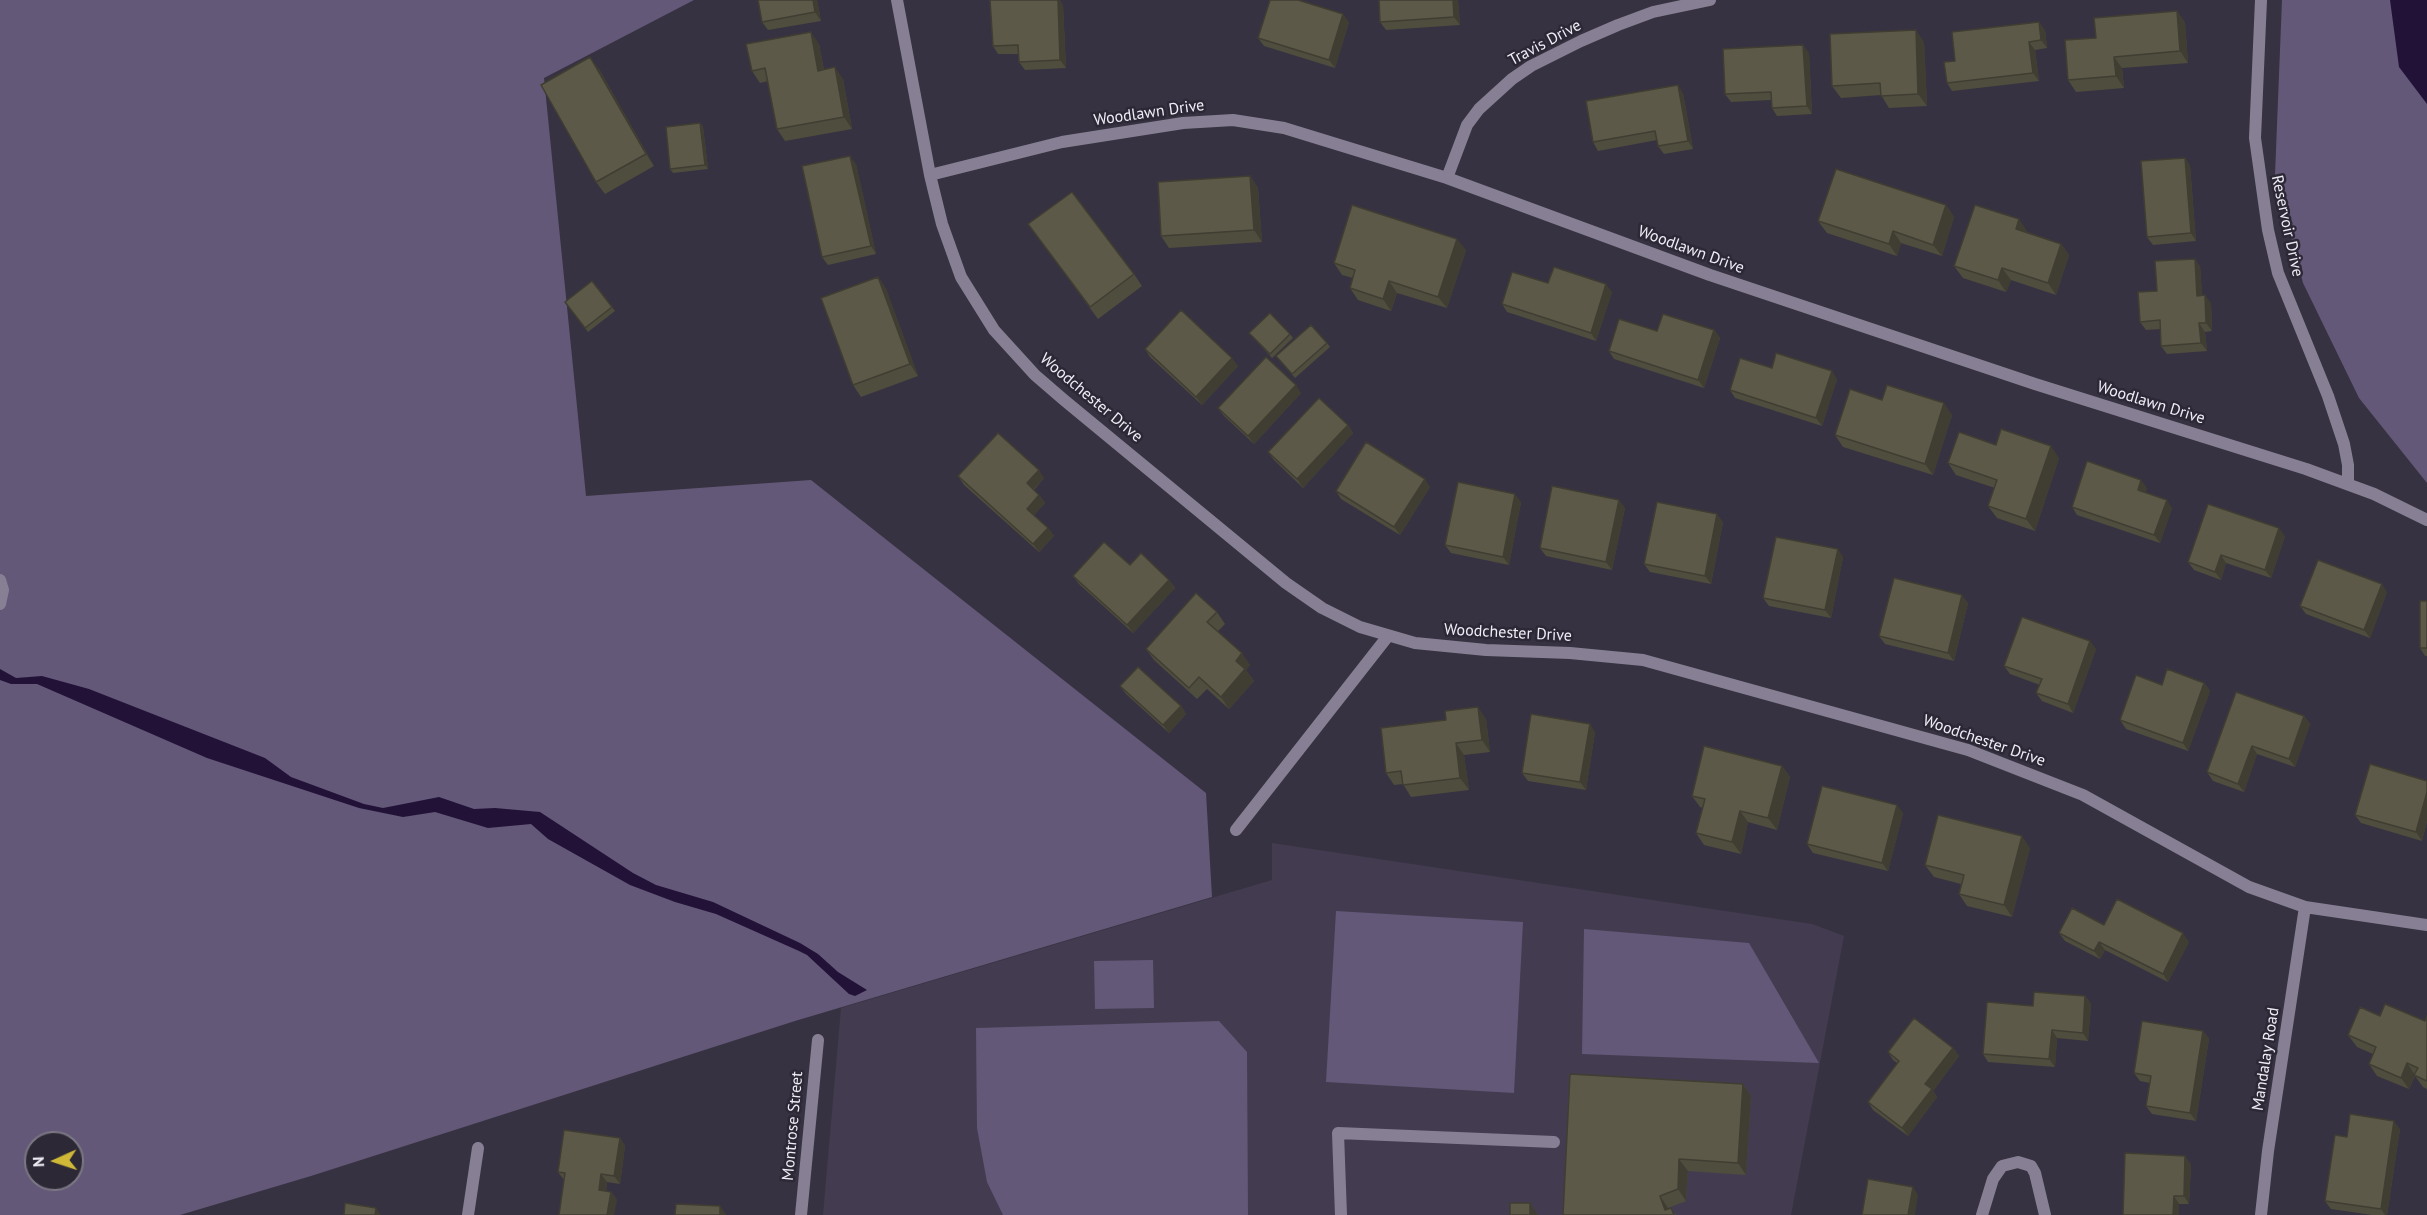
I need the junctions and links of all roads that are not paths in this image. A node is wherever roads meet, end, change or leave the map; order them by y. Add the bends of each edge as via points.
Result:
1 (897, 0) edge
2 (1710, 0) edge
3 (2261, 0) edge
4 (930, 175) junction
5 (1447, 178) junction
6 (2348, 484) junction
7 (2427, 520) edge
8 (0, 580) edge
9 (0, 604) edge
10 (1388, 636) junction
11 (1236, 830) dead end
12 (2306, 907) junction
13 (2427, 926) edge
14 (818, 1040) dead end
15 (1554, 1142) dead end
16 (478, 1148) dead end
17 (468, 1215) edge
18 (801, 1215) edge
19 (1341, 1215) edge
20 (1982, 1215) edge
21 (2045, 1215) edge
22 (2261, 1215) edge

1 - 4 street, Woodchester Drive
2 - 5 street, Travis Drive via 1653,12 1618,25 1521,73 1493,95 1467,125
3 - 6 street, Reservoir Drive via 2255,138 2268,230 2278,273 2344,444
4 - 5 street, Woodlawn Drive via 1062,142 1183,123 1233,120 1284,128
4 - 10 street, Woodchester Drive via 961,277 994,330 1035,375 1286,583 1322,608
5 - 6 street, Woodlawn Drive via 1722,279
6 - 7 street, Woodlawn Drive
8 - 9 street
10 - 11 street
10 - 12 street, Woodchester Drive via 1447,647 1643,660 1968,750 2083,795 2239,882
12 - 13 street, Woodchester Drive
12 - 22 street, Mandalay Road
14 - 18 street, Montrose Street
15 - 19 street via 1338,1132
16 - 17 street
20 - 21 street via 1993,1179 2002,1166 2018,1162 2031,1166 2035,1173

